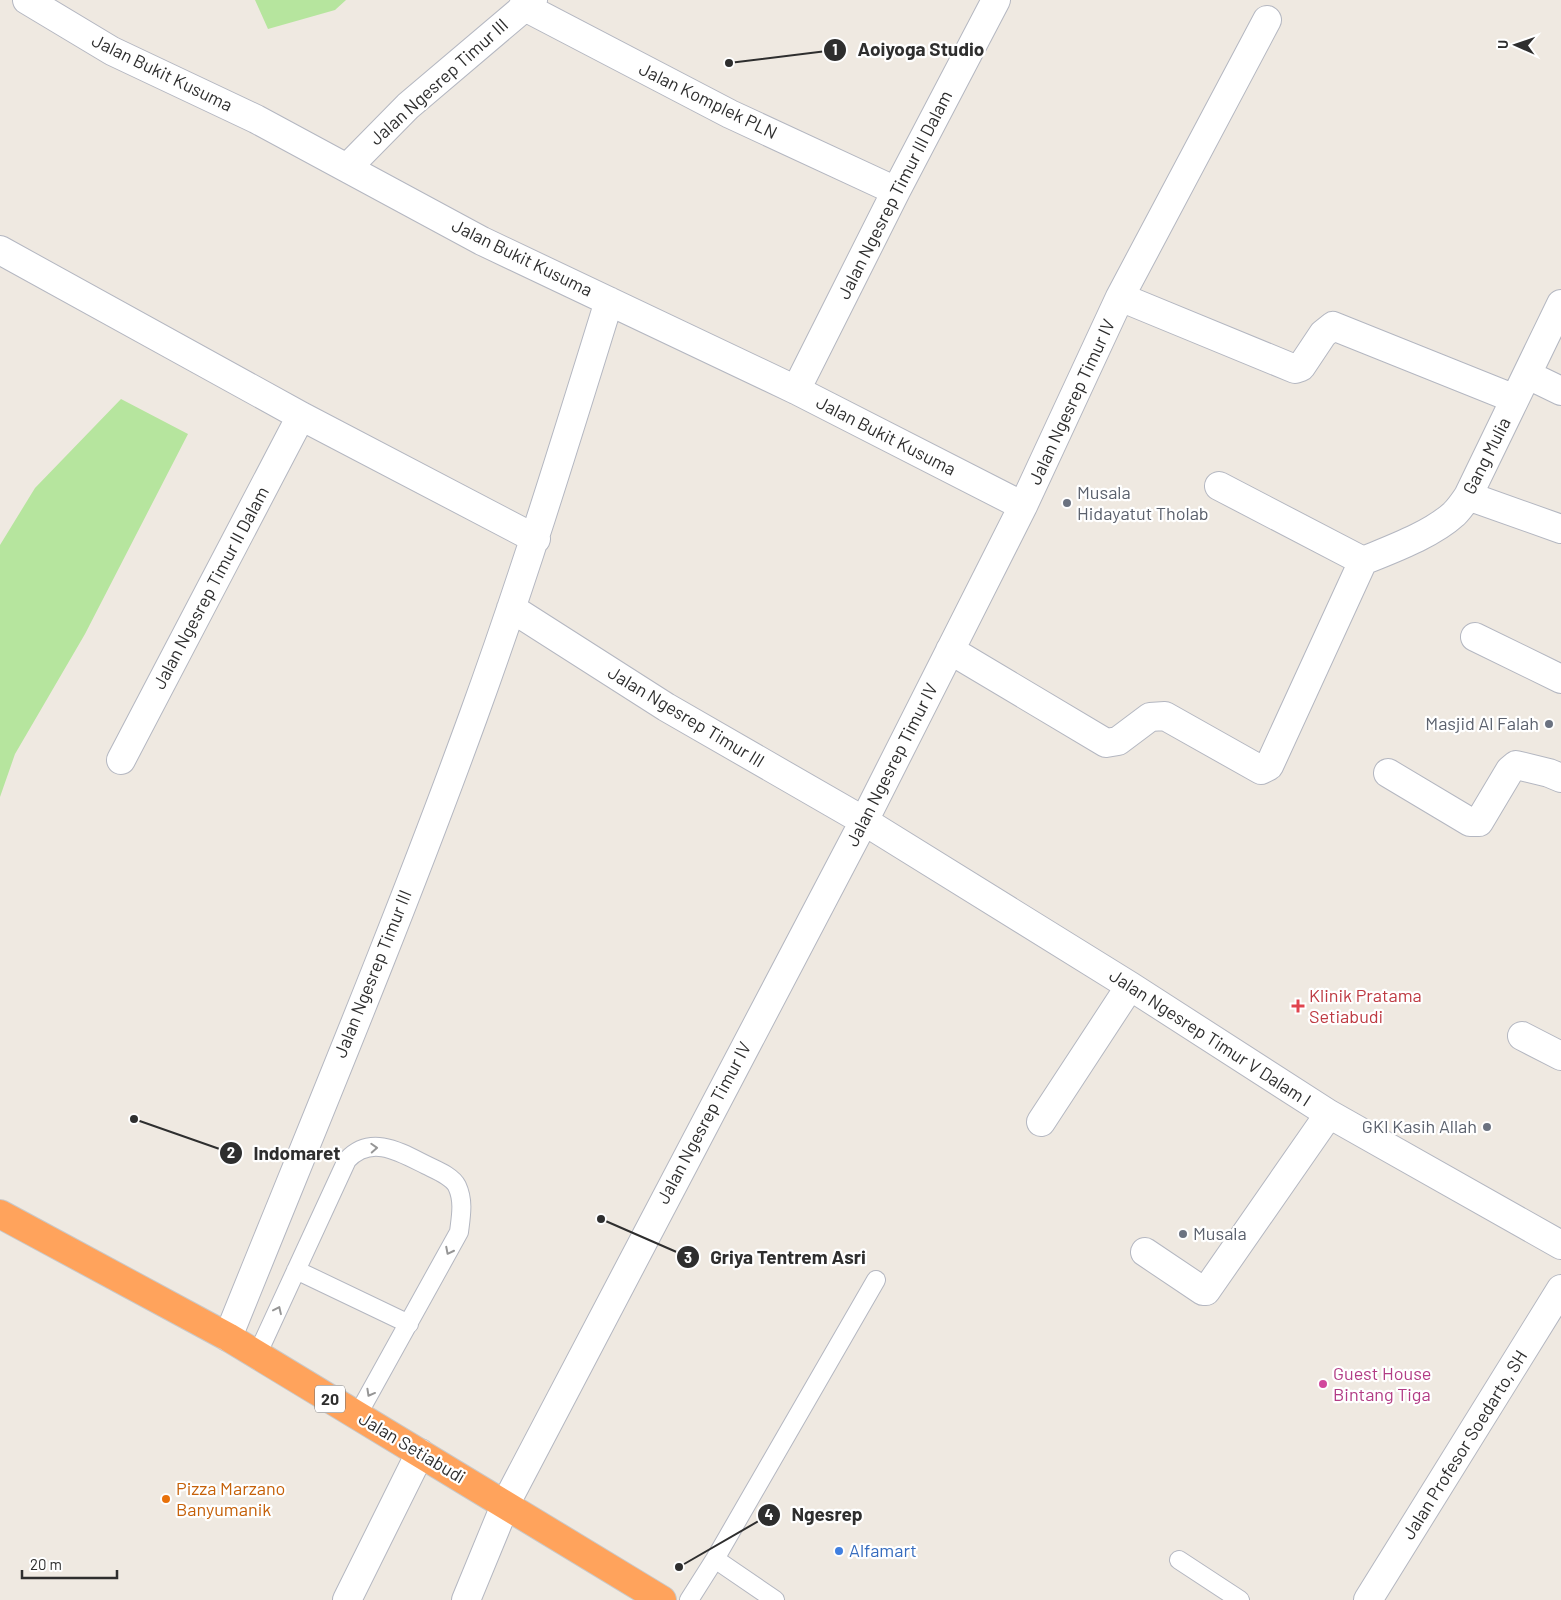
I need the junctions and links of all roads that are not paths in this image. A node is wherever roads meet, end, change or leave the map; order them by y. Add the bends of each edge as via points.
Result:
1 (996, 0) edge
2 (528, 3) edge
3 (46, 5) edge
4 (1266, 20) dead end
5 (347, 168) junction
6 (896, 191) junction
7 (0, 250) edge
8 (1120, 297) junction
9 (609, 300) junction
10 (1561, 304) edge
11 (1528, 374) junction
12 (796, 390) junction
13 (1561, 391) edge
14 (1515, 399) junction
15 (301, 416) junction
16 (1219, 486) dead end
17 (1468, 496) junction
18 (1023, 506) junction
19 (1561, 529) edge
20 (536, 539) junction
21 (1363, 561) junction
22 (511, 608) junction
23 (1475, 637) dead end
24 (950, 650) junction
25 (1561, 679) edge
26 (121, 760) dead end
27 (1388, 773) dead end
28 (1561, 778) edge
29 (864, 821) junction
30 (1130, 986) junction
31 (1522, 1036) dead end
32 (1561, 1056) edge
33 (1329, 1114) junction
34 (1041, 1122) dead end
35 (0, 1214) edge
36 (1561, 1246) edge
37 (1145, 1252) dead end
38 (296, 1270) junction
39 (876, 1280) dead end
40 (1561, 1289) edge
41 (409, 1324) junction
42 (228, 1337) junction
43 (257, 1354) junction
44 (357, 1416) junction
45 (420, 1452) junction
46 (506, 1503) junction
47 (715, 1559) junction
48 (1179, 1560) dead end
49 (347, 1600) edge
50 (466, 1600) edge
51 (662, 1600) edge
52 (689, 1600) edge
53 (775, 1600) edge
54 (1240, 1600) edge
55 (1368, 1600) edge

1 - 6 street, Jalan Ngesrep Timur III Dalam
2 - 5 street, Jalan Ngesrep Timur III via 408,106
2 - 6 street, Jalan Komplek PLN via 730,114
3 - 5 street, Jalan Bukit Kusuma via 112,51 256,119
4 - 8 street, Jalan Ngesrep Timur IV
5 - 9 street, Jalan Bukit Kusuma via 482,240
6 - 12 street, Jalan Ngesrep Timur III Dalam
7 - 15 street
8 - 14 street via 1295,368 1301,367 1323,334 1333,326
8 - 18 street, Jalan Ngesrep Timur IV
9 - 12 street, Jalan Bukit Kusuma
9 - 20 street, Jalan Ngesrep Timur III
10 - 11 street, Gang Mulia
11 - 13 street
11 - 14 street, Gang Mulia
12 - 18 street, Jalan Bukit Kusuma
14 - 17 street, Gang Mulia
15 - 20 street
15 - 26 street, Jalan Ngesrep Timur II Dalam
16 - 21 street
17 - 19 street
17 - 21 street, Gang Mulia via 1454,514 1437,526
18 - 24 street, Jalan Ngesrep Timur IV
20 - 22 street, Jalan Ngesrep Timur III
21 - 24 street via 1269,766 1261,770 1165,716 1150,717 1118,741 1106,743
22 - 29 street, Jalan Ngesrep Timur III via 666,707
22 - 42 street, Jalan Ngesrep Timur III via 473,718 382,954
23 - 25 street
24 - 29 street, Jalan Ngesrep Timur IV
27 - 28 street via 1470,822 1479,822 1516,765
29 - 30 street, Jalan Ngesrep Timur V Dalam I
29 - 46 street, Jalan Ngesrep Timur IV
30 - 33 street, Jalan Ngesrep Timur V Dalam I
30 - 34 street
31 - 32 street
33 - 36 street, Jalan Ngesrep Timur V Dalam I
33 - 37 street via 1206,1291
35 - 42 highway, Jalan Setiabudi / 20
38 - 41 lane
38 -> 41 lane via 347,1160 356,1150 391,1148 444,1173 457,1185 462,1204 459,1232
43 -> 38 lane
39 - 47 lane
40 - 55 street, Jalan Profesor Soedarto, SH
41 -> 44 lane
42 - 43 highway, Jalan Setiabudi / 20
43 - 44 highway, Jalan Setiabudi / 20
44 - 45 highway, Jalan Setiabudi / 20
45 - 46 highway, Jalan Setiabudi / 20
45 - 49 street
46 - 50 street, Jalan Ngesrep Timur IV
46 - 51 highway, Jalan Setiabudi / 20
47 - 52 lane
47 - 53 lane
48 - 54 lane

